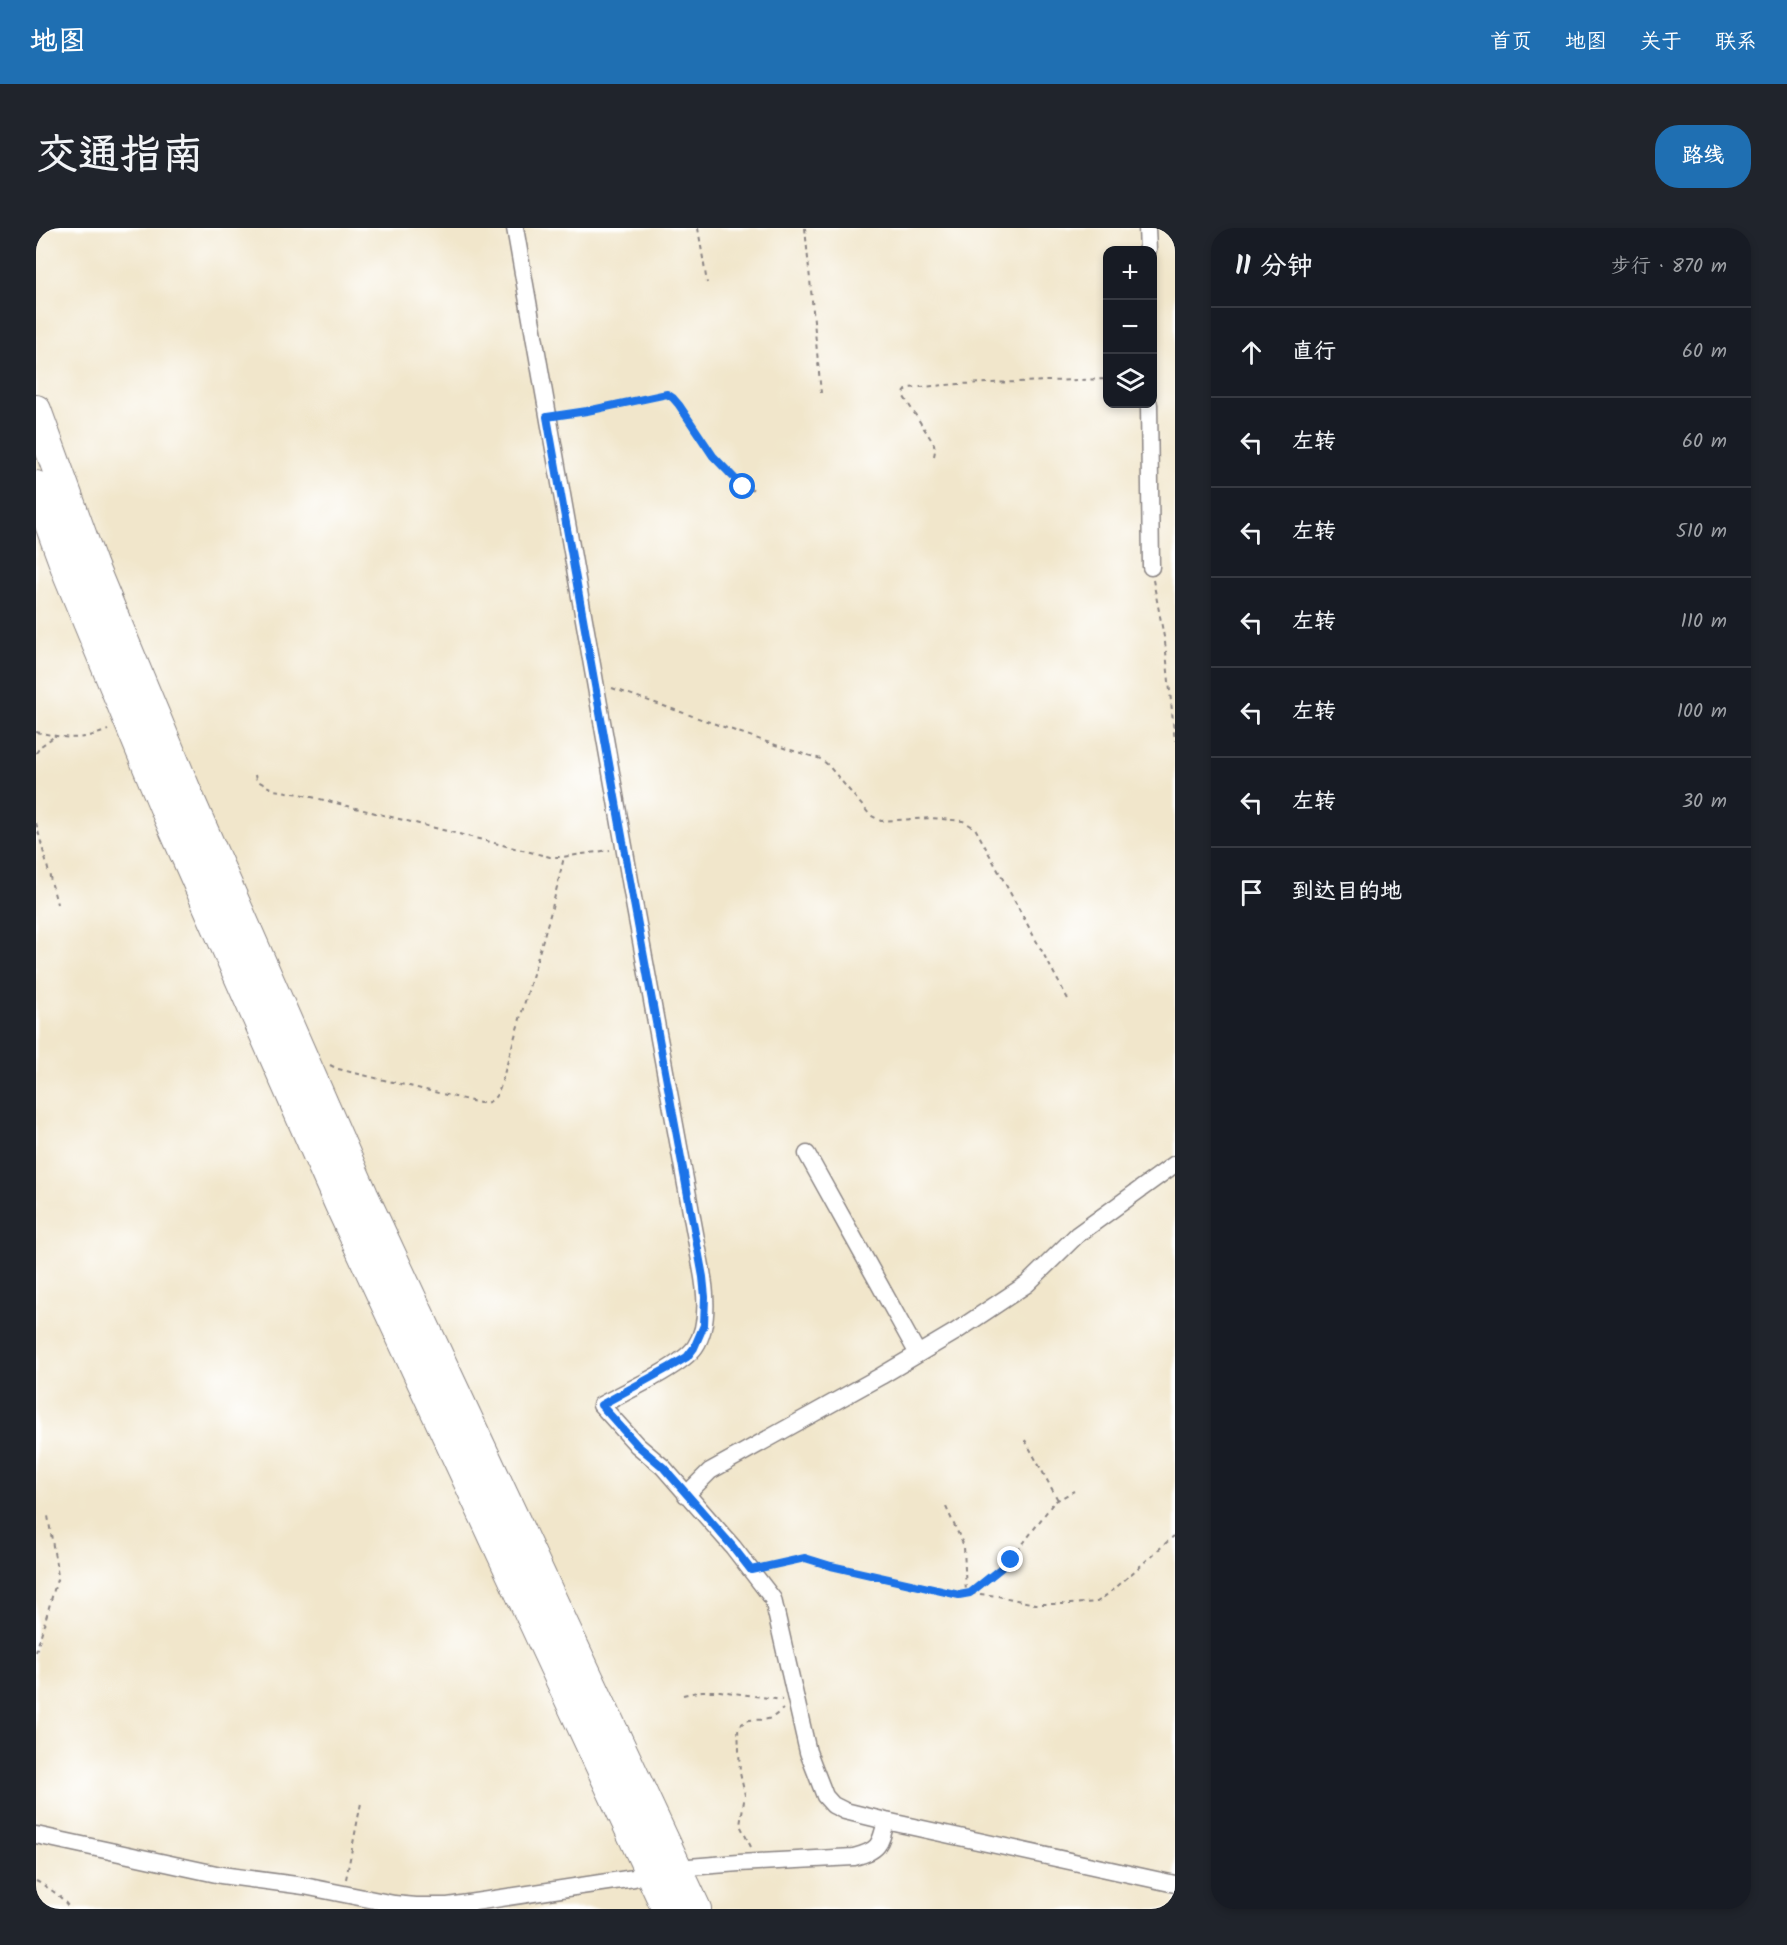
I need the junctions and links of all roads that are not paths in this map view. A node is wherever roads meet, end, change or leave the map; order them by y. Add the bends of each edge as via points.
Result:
1 (515, 228) edge
2 (1147, 228) edge
3 (1148, 246) edge
4 (1149, 408) edge
5 (36, 410) edge
6 (36, 486) edge
7 (1151, 567) road end
8 (807, 1154) dead end
9 (1175, 1164) edge
10 (918, 1354) junction
11 (686, 1495) junction
12 (886, 1821) junction
13 (36, 1835) edge
14 (689, 1867) dead end
15 (634, 1878) dead end
16 (1175, 1884) edge
17 (667, 1909) edge
18 (696, 1909) edge

1 - 11 street via 703,1277 704,1325 687,1357 601,1405
2 - 3 street
4 - 7 street
5 - 18 highway via 102,588 191,803 363,1195
6 - 17 highway via 167,813 335,1195
8 - 10 street
9 - 10 street via 1077,1235 1027,1284
10 - 11 street via 710,1471
11 - 12 street via 773,1599 791,1697 825,1796 845,1812
12 - 14 street via 881,1842 872,1852 854,1857
12 - 16 street
13 - 15 street via 221,1875 304,1886 394,1905 448,1906

